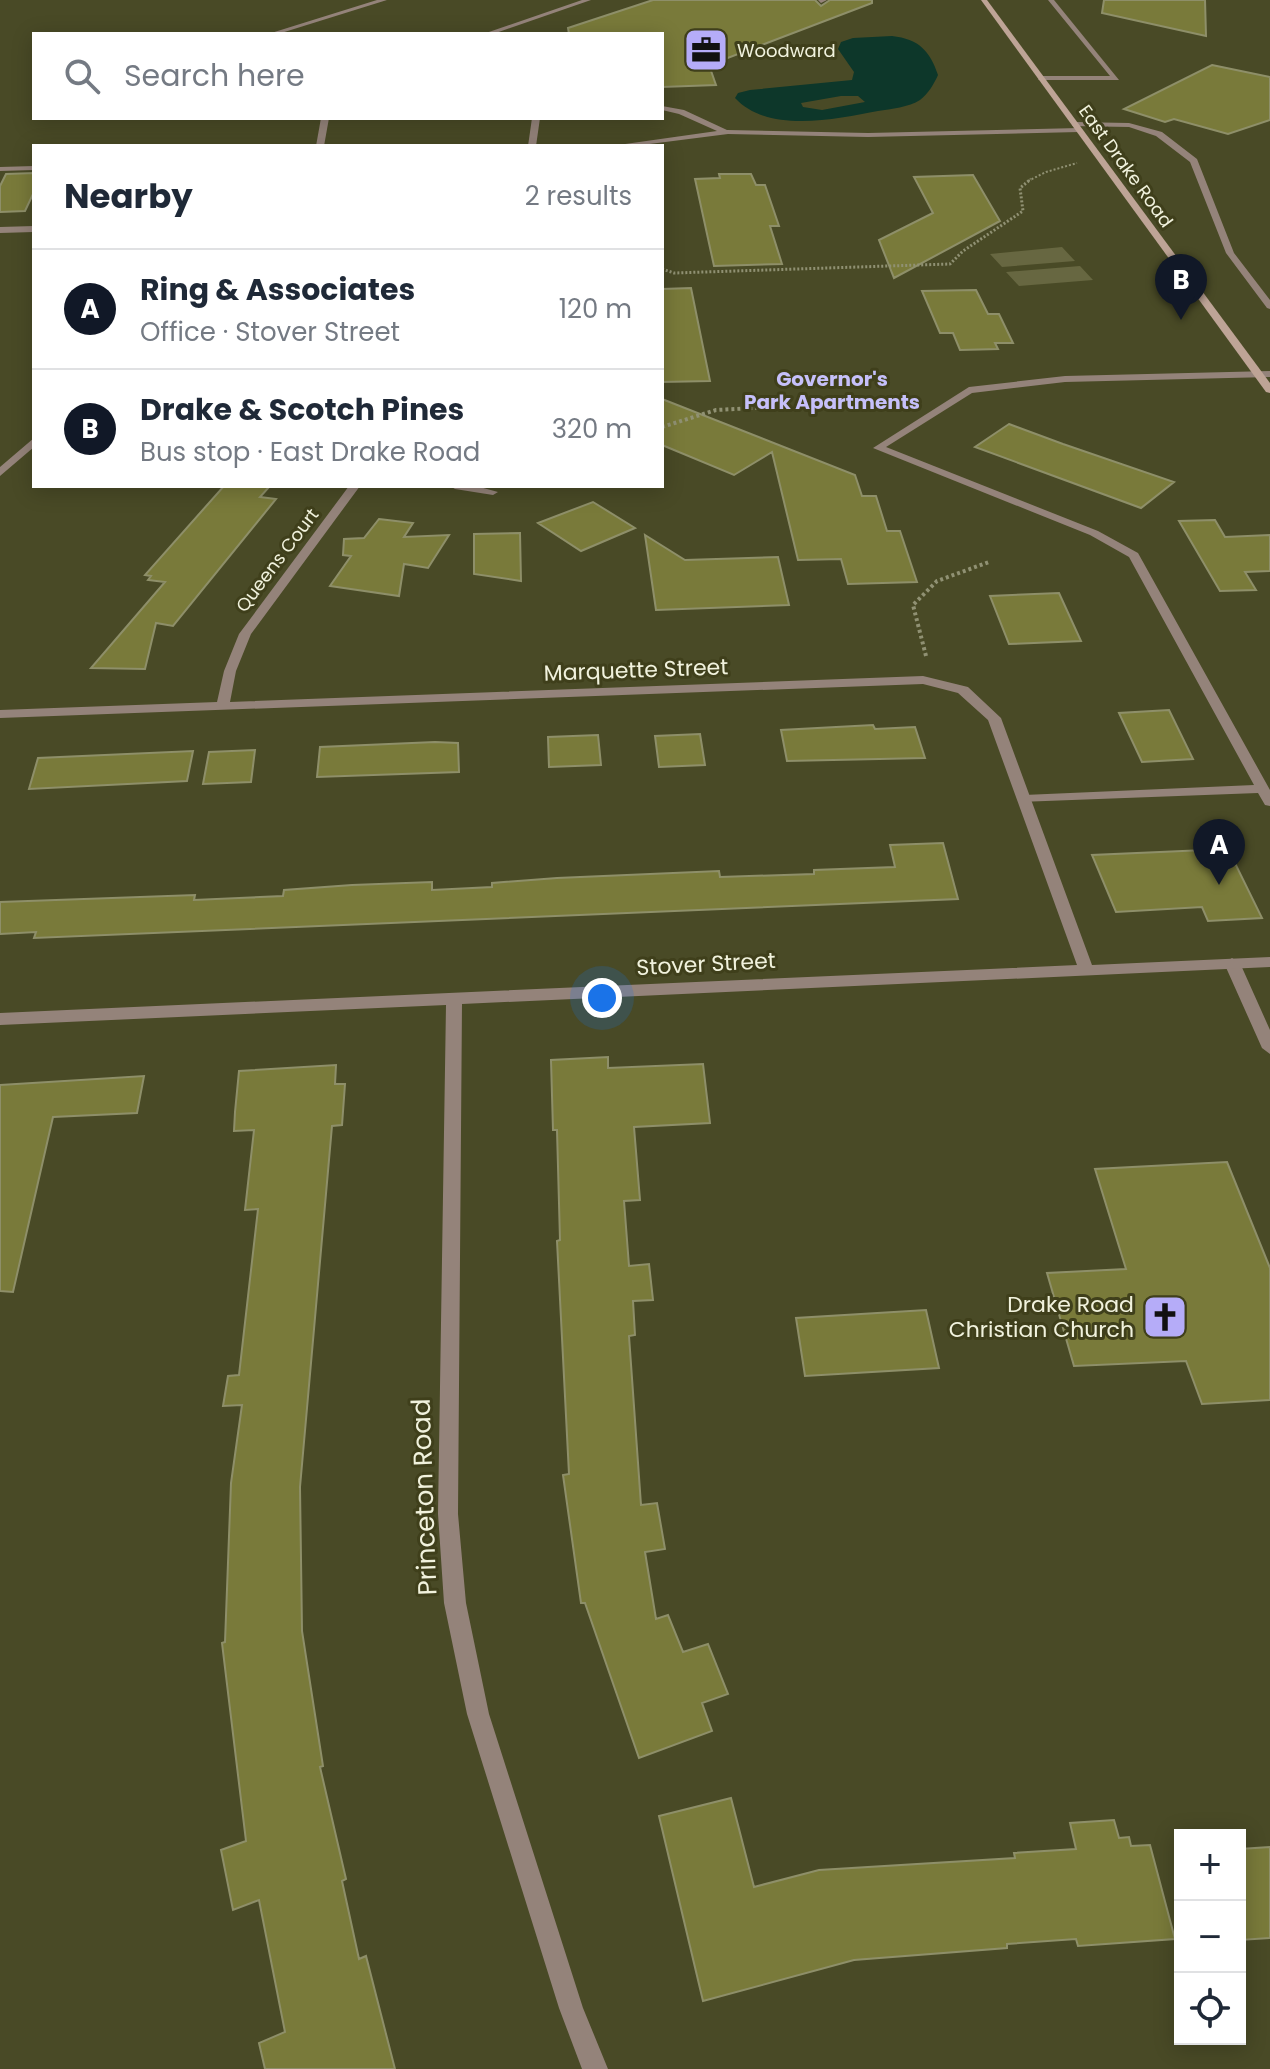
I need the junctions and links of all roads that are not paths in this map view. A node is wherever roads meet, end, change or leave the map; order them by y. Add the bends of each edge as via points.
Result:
1 (384, 0) edge
2 (588, 0) edge
3 (984, 0) edge
4 (1051, 0) edge
5 (278, 32) edge
6 (492, 32) edge
7 (1041, 78) junction
8 (664, 108) edge
9 (325, 120) edge
10 (536, 120) edge
11 (1077, 127) junction
12 (728, 132) junction
13 (320, 144) edge
14 (532, 144) edge
15 (631, 144) edge
16 (32, 168) edge
17 (0, 169) edge
18 (32, 229) edge
19 (0, 230) edge
20 (1270, 306) edge
21 (1264, 374) edge
22 (1270, 390) edge
23 (32, 443) edge
24 (0, 473) edge
25 (354, 488) edge
26 (468, 488) edge
27 (493, 492) dead end
28 (223, 706) junction
29 (0, 714) edge
30 (1267, 796) edge
31 (1024, 799) junction
32 (1270, 962) edge
33 (1232, 963) junction
34 (1086, 969) junction
35 (454, 998) junction
36 (0, 1019) edge
37 (1270, 1048) edge
38 (595, 2069) edge

1 - 5 street
2 - 6 street
3 - 7 main road, East Drake Road
4 - 7 street via 1116,78
7 - 11 main road, East Drake Road
8 - 12 street
9 - 13 street
10 - 14 street
11 - 12 street via 868,135
11 - 20 street via 1129,125 1159,134 1194,161 1230,253
11 - 21 main road, East Drake Road
12 - 15 street
16 - 17 street
18 - 19 street
21 - 22 main road, East Drake Road
21 - 30 street via 1065,379 969,390 878,448 1094,533 1134,555
23 - 24 street
25 - 28 street, Queens Court via 245,634
26 - 27 street
28 - 29 street, Marquette Street
28 - 31 street, Marquette Street via 923,680 963,690 994,718
30 - 31 street
31 - 34 street, Marquette Street
32 - 33 street, Stover Street
33 - 34 street, Stover Street
33 - 37 street
34 - 35 street, Stover Street
35 - 36 street, Stover Street
35 - 38 street, Princeton Road via 448,1514 455,1603 478,1714

